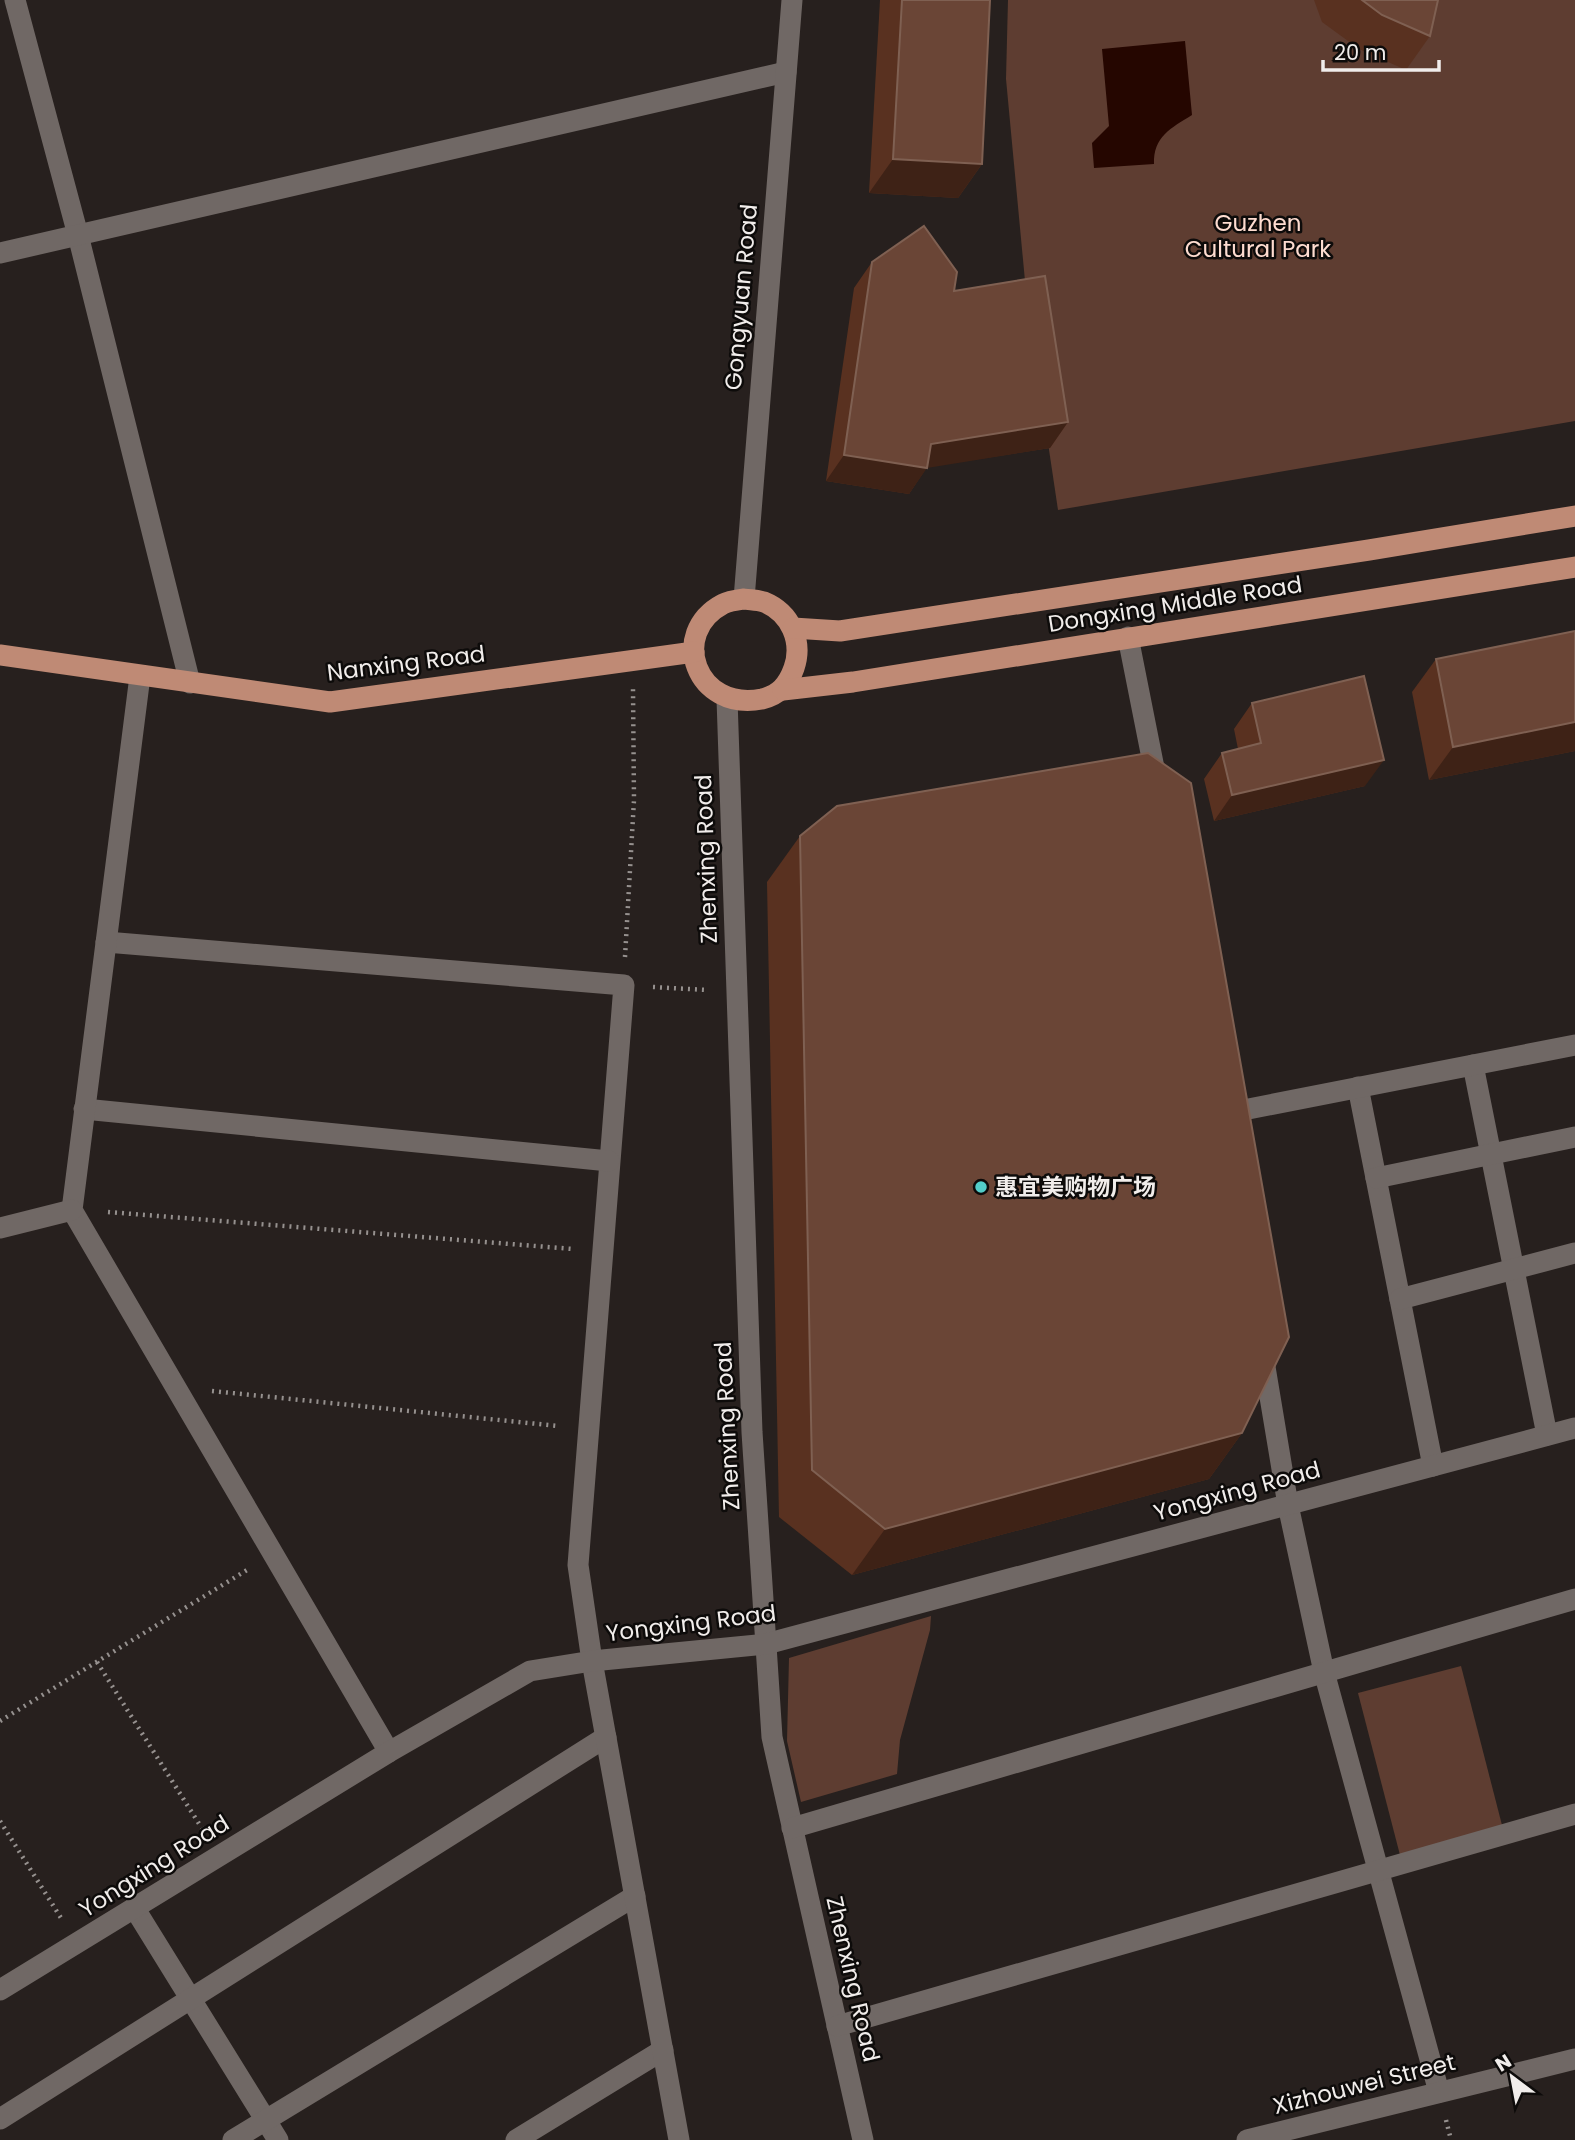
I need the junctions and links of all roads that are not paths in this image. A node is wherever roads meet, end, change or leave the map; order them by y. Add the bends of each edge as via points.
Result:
1 (16, 0) edge
2 (792, 0) edge
3 (786, 72) junction
4 (78, 235) junction
5 (0, 253) edge
6 (1575, 516) edge
7 (1575, 567) edge
8 (744, 598) junction
9 (793, 628) junction
10 (1128, 637) junction
11 (694, 652) junction
12 (0, 655) edge
13 (139, 676) junction
14 (190, 682) junction
15 (783, 690) junction
16 (727, 699) junction
17 (1160, 801) edge
18 (106, 943) junction
19 (1575, 1045) edge
20 (1473, 1065) junction
21 (1358, 1087) junction
22 (85, 1109) junction
23 (1575, 1137) edge
24 (1227, 1141) edge
25 (1491, 1155) junction
26 (609, 1161) junction
27 (1376, 1178) junction
28 (72, 1210) junction
29 (0, 1228) edge
30 (1575, 1253) edge
31 (1513, 1269) junction
32 (1400, 1298) junction
33 (1259, 1329) edge
34 (1575, 1428) edge
35 (1547, 1435) junction
36 (1433, 1466) junction
37 (1288, 1505) junction
38 (1575, 1599) edge
39 (766, 1644) junction
40 (592, 1661) junction
41 (1324, 1672) junction
42 (606, 1737) junction
43 (389, 1752) junction
44 (1575, 1814) edge
45 (792, 1828) junction
46 (1379, 1869) junction
47 (635, 1896) junction
48 (135, 1909) junction
49 (0, 1990) edge
50 (191, 2000) junction
51 (837, 2026) junction
52 (663, 2050) junction
53 (1575, 2059) edge
54 (1439, 2092) junction
55 (0, 2119) edge
56 (266, 2120) junction
57 (233, 2140) edge
58 (278, 2140) edge
59 (516, 2140) edge
60 (679, 2140) edge
61 (863, 2140) edge
62 (1247, 2140) edge

1 - 4 street
2 - 3 street, Gongyuan Road
3 - 4 street
3 - 8 street, Gongyuan Road
4 - 5 street
4 - 14 street
6 - 9 main road, Dongxing Middle Road via 840,631
7 - 10 main road, Dongxing Middle Road
8 - 9 main road via 781,612
8 - 11 main road via 724,603 707,615 697,632
9 - 15 main road via 798,648
10 - 15 main road, Dongxing Middle Road
10 - 17 street
11 - 14 main road, Nanxing Road via 330,702
11 - 16 main road via 698,672 710,689
12 - 13 main road, Nanxing Road
13 - 14 main road, Nanxing Road
13 - 18 street
15 - 16 main road via 747,702
16 - 39 street, Zhenxing Road via 752,1432
18 - 22 street
18 - 26 street via 624,985
19 - 20 street
20 - 21 street
20 - 25 street
21 - 24 street via 1221,1107
21 - 27 street
22 - 26 street
22 - 28 street
23 - 25 street
25 - 27 street
25 - 31 street
26 - 40 street via 578,1565
27 - 32 street
28 - 29 street
28 - 43 street
30 - 31 street
31 - 32 street
31 - 35 street
32 - 36 street
33 - 37 street
34 - 35 street, Yongxing Road
35 - 36 street, Yongxing Road
36 - 37 street, Yongxing Road
37 - 39 street, Yongxing Road
37 - 41 street
38 - 41 street
39 - 40 street, Yongxing Road
39 - 45 street, Zhenxing Road via 772,1737
40 - 42 street
40 - 43 street, Yongxing Road via 530,1671
41 - 45 street
41 - 46 street
42 - 47 street
42 - 50 street
43 - 48 street, Yongxing Road
44 - 46 street
45 - 51 street, Zhenxing Road
46 - 51 street
46 - 54 street
47 - 52 street
47 - 56 street
48 - 49 street, Yongxing Road
48 - 50 street
50 - 55 street
50 - 56 street
51 - 61 street, Zhenxing Road
52 - 59 street
52 - 60 street
53 - 54 street, Xizhouwei Street
54 - 62 street, Xizhouwei Street
56 - 57 street
56 - 58 street

